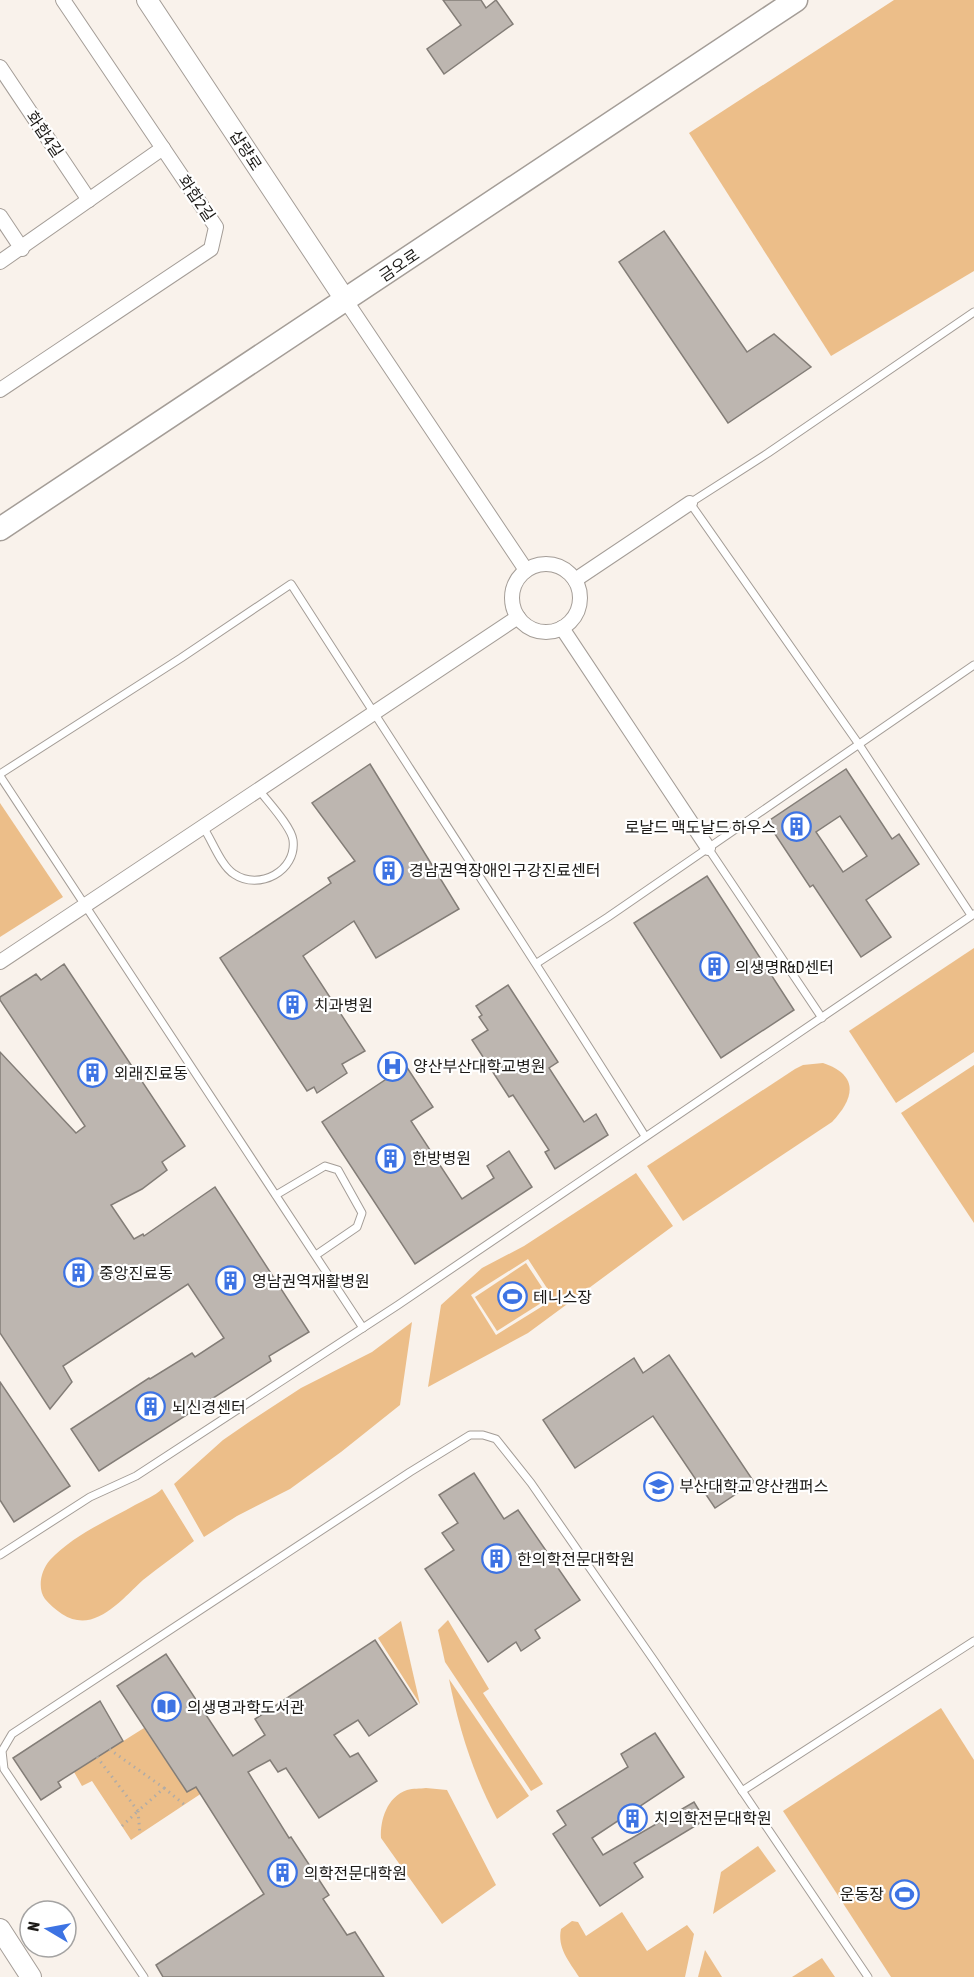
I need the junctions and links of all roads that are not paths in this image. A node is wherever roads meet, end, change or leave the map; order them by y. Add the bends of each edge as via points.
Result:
1 (63, 0) edge
2 (147, 0) edge
3 (796, 0) edge
4 (0, 68) edge
5 (163, 148) junction
6 (89, 200) junction
7 (0, 216) edge
8 (22, 249) junction
9 (0, 262) edge
10 (346, 301) junction
11 (974, 312) edge
12 (0, 390) edge
13 (690, 502) junction
14 (0, 529) edge
15 (526, 570) junction
16 (575, 580) junction
17 (518, 617) junction
18 (562, 628) junction
19 (974, 665) edge
20 (373, 713) junction
21 (858, 743) junction
22 (0, 775) edge
23 (259, 790) junction
24 (203, 827) junction
25 (708, 848) junction
26 (85, 907) junction
27 (973, 914) edge
28 (0, 962) edge
29 (537, 963) junction
30 (822, 1018) junction
31 (645, 1136) junction
32 (276, 1195) junction
33 (316, 1255) junction
34 (363, 1328) junction
35 (0, 1555) edge
36 (974, 1641) edge
37 (742, 1791) junction
38 (0, 1929) edge
39 (31, 1977) edge
40 (144, 1977) edge
41 (868, 1977) edge

1 - 5 street, 화합2길
2 - 10 street, 삽량로
3 - 10 main road, 금오로
4 - 6 street, 화합4길
5 - 6 street
5 - 12 street, 화합2길 via 216,227 211,249
6 - 8 street
7 - 8 street
8 - 9 street
10 - 14 main road, 금오로
10 - 15 street
11 - 13 lane
13 - 16 street
13 - 21 lane
15 - 16 street via 536,565 558,566
15 - 17 street via 512,597
16 - 18 street via 580,601 577,612
17 - 18 street via 543,632
17 - 20 street
18 - 25 street
19 - 21 lane
20 - 22 lane via 291,584
20 - 23 street
20 - 29 lane
21 - 25 lane
21 - 27 lane
22 - 26 lane
23 - 24 street
23 - 24 lane via 293,837 290,858 271,878 246,879 234,874
24 - 26 street
25 - 29 lane
25 - 30 lane
26 - 28 street
26 - 32 lane
27 - 30 lane
29 - 31 lane
30 - 31 lane
31 - 34 lane
32 - 33 lane
32 - 33 lane via 325,1166 338,1170 362,1214 357,1227
33 - 34 lane
34 - 35 lane via 136,1476 90,1497
36 - 37 lane
37 - 40 lane via 531,1483 495,1439 470,1435 12,1734 2,1751 4,1769
37 - 41 lane
38 - 39 street

